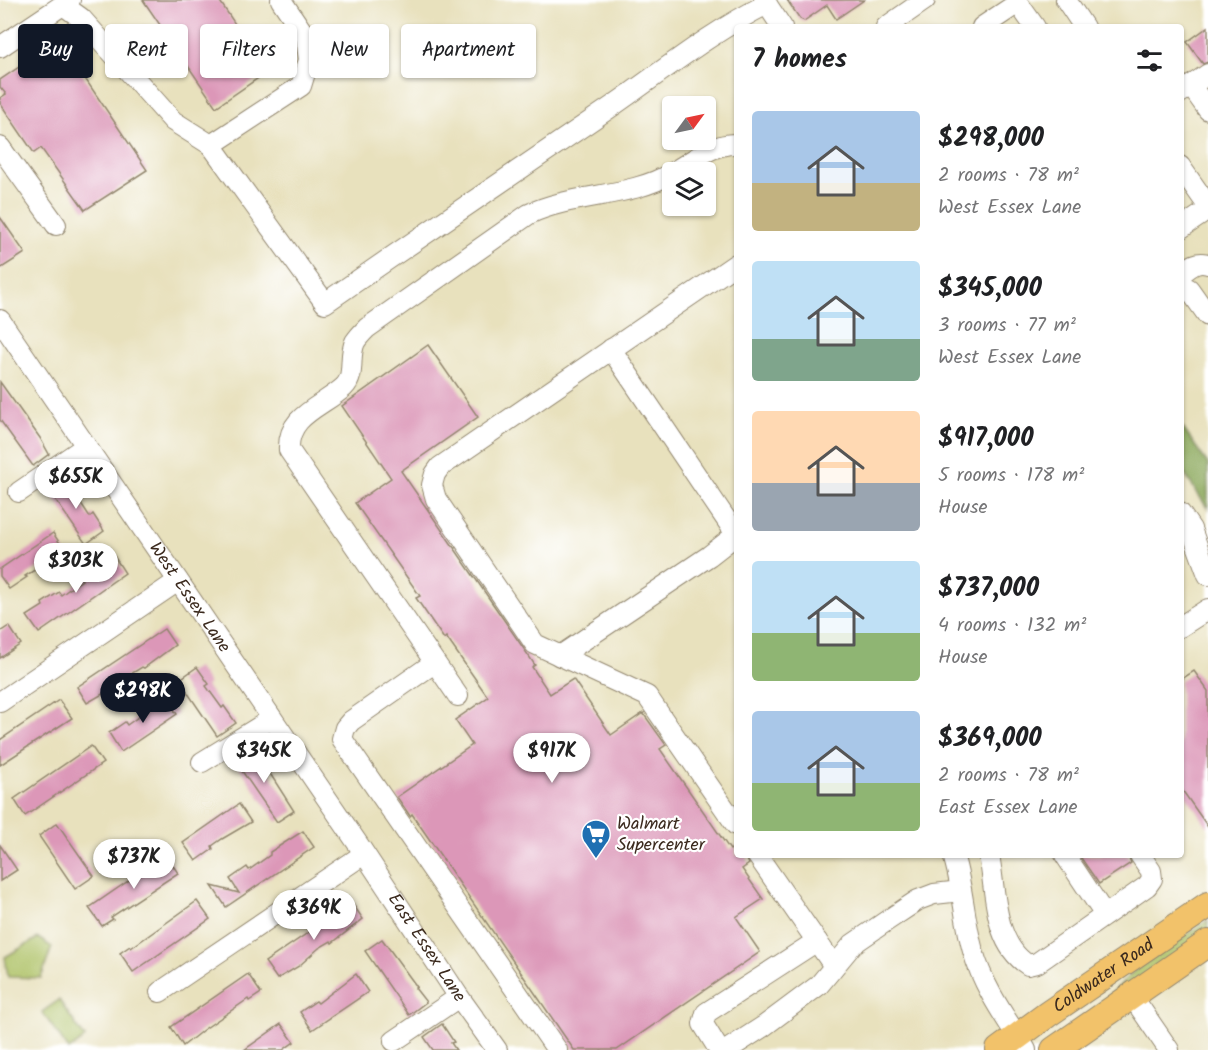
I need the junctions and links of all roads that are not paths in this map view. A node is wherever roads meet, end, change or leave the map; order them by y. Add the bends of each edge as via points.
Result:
1 (281, 0) edge
2 (925, 0) edge
3 (1066, 0) edge
4 (67, 2) edge
5 (766, 2) edge
6 (780, 24) edge
7 (890, 24) edge
8 (986, 24) edge
9 (1033, 24) edge
10 (1082, 24) edge
11 (0, 47) edge
12 (1208, 74) edge
13 (1186, 89) edge
14 (1208, 110) edge
15 (734, 144) edge
16 (211, 145) junction
17 (0, 147) edge
18 (691, 162) edge
19 (1184, 172) edge
20 (662, 179) edge
21 (1208, 208) edge
22 (56, 225) dead end
23 (1184, 226) edge
24 (1208, 264) edge
25 (734, 265) edge
26 (1184, 272) edge
27 (1184, 287) edge
28 (1208, 316) edge
29 (0, 320) edge
30 (611, 349) junction
31 (86, 446) junction
32 (19, 492) dead end
33 (1184, 519) edge
34 (734, 532) edge
35 (734, 536) edge
36 (1208, 575) edge
37 (178, 581) junction
38 (1208, 609) edge
39 (1184, 624) edge
40 (560, 656) junction
41 (434, 663) junction
42 (458, 696) dead end
43 (0, 702) edge
44 (272, 719) junction
45 (202, 762) dead end
46 (734, 822) edge
47 (361, 849) junction
48 (759, 858) edge
49 (954, 858) edge
50 (989, 858) edge
51 (1067, 858) edge
52 (1142, 858) edge
53 (962, 891) junction
54 (1208, 905) edge
55 (1105, 915) junction
56 (817, 941) junction
57 (1208, 943) edge
58 (1123, 962) junction
59 (834, 966) junction
60 (160, 992) dead end
61 (1132, 996) junction
62 (459, 997) junction
63 (394, 1041) dead end
64 (1014, 1047) edge
65 (1160, 1047) edge
66 (497, 1050) edge
67 (557, 1050) edge
68 (719, 1050) edge
69 (728, 1050) edge
70 (1041, 1050) edge
71 (1054, 1050) edge

1 - 16 street via 306,37 309,60 301,86
2 - 7 street
3 - 10 street
4 - 11 street
4 - 16 street via 173,121
5 - 6 street
5 - 16 street via 705,39 325,303
8 - 9 street via 1018,3
12 - 13 street
13 - 14 street
15 - 18 street via 714,148
17 - 22 street
19 - 21 street
20 - 41 street via 548,205 529,214 367,328 355,342 351,376 345,386 293,428 289,450
21 - 23 street
24 - 26 street via 1195,264
25 - 30 street
27 - 28 street
29 - 31 street, West Essex Lane
30 - 34 street
30 - 40 street via 440,467 432,485 456,531 535,644
31 - 32 street
31 - 37 street, West Essex Lane
33 - 36 street
35 - 40 street
37 - 43 street
37 - 44 street, West Essex Lane
38 - 39 street
40 - 46 street via 647,696
41 - 42 street
41 - 67 street via 351,721 342,739
44 - 45 street
44 - 47 street, West Essex Lane
47 - 60 street
47 - 62 street, East Essex Lane
48 - 56 street
49 - 53 street
50 - 55 street via 1000,925 1020,960 1028,965 1037,963
51 - 55 street
52 - 55 street via 1151,871 1148,886
53 - 59 street via 918,900 853,944
53 - 64 street via 973,953
54 - 58 main road, Coldwater Road
56 - 59 street
56 - 68 street via 706,1013 703,1024
57 - 61 main road, Coldwater Road
58 - 64 main road, Coldwater Road
58 - 70 main road via 1120,977 1084,1015
59 - 69 street via 819,985
61 - 65 street
61 - 71 main road, Coldwater Road
62 - 63 street
62 - 66 street, East Essex Lane

